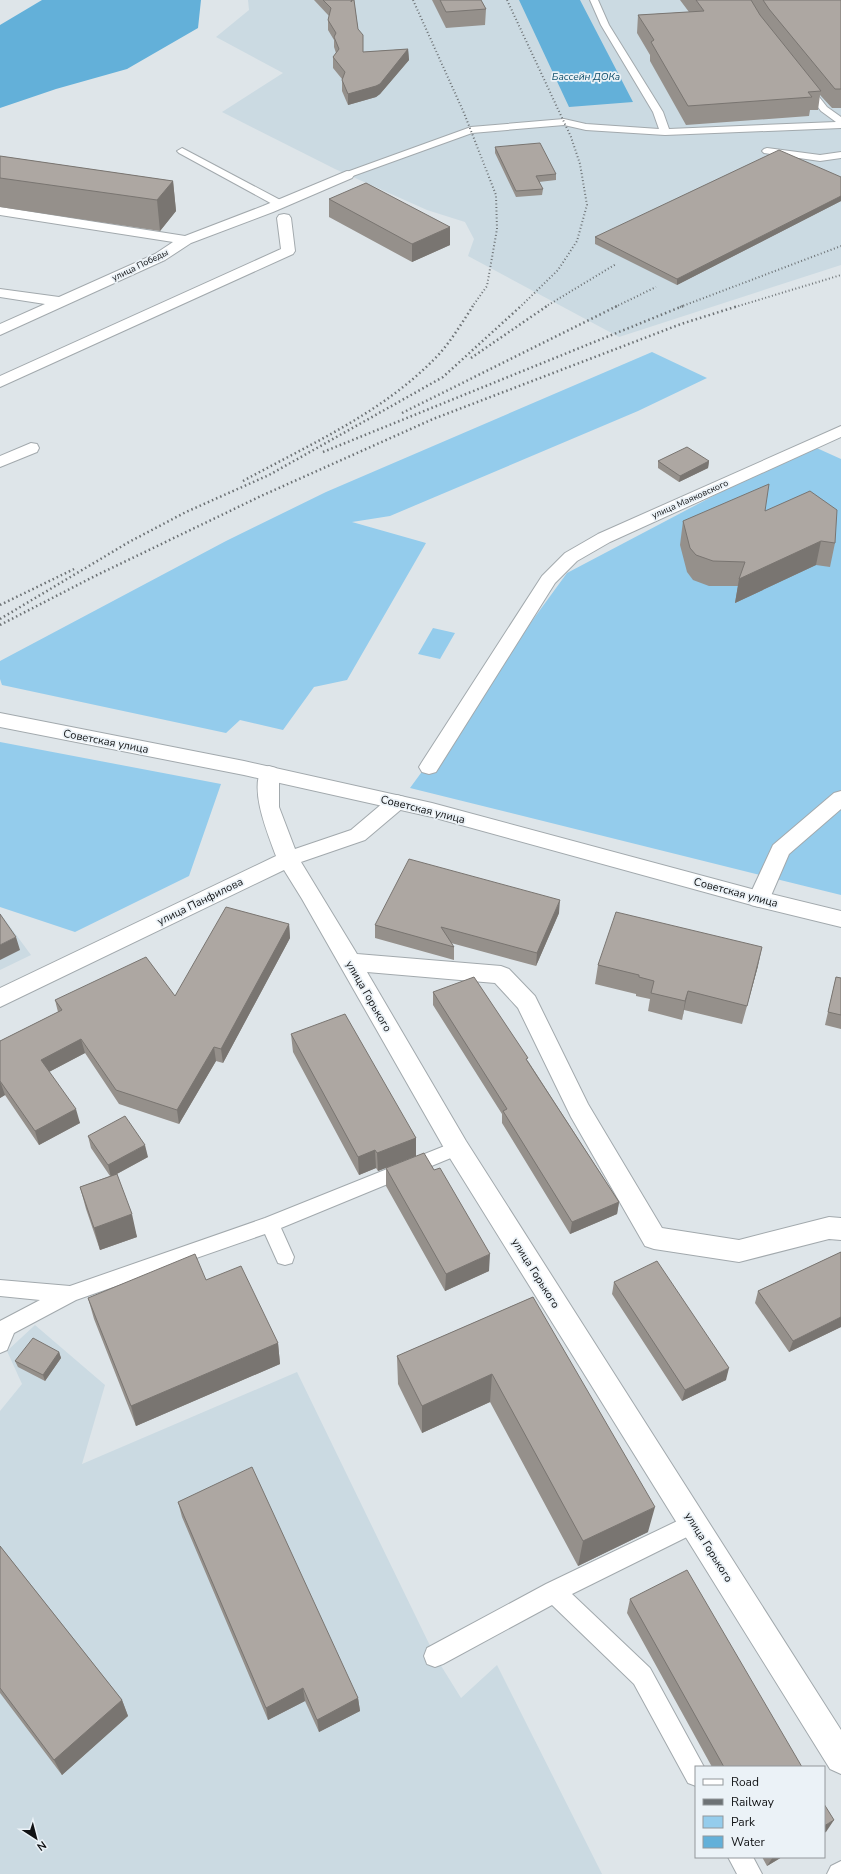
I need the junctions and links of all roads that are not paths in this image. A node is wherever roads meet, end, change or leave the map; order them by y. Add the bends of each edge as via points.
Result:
1 (594, 0) edge
2 (800, 78) edge
3 (841, 122) edge
4 (841, 125) edge
5 (665, 132) junction
6 (182, 151) dead end
7 (767, 151) dead end
8 (841, 155) edge
9 (348, 174) joint
10 (0, 211) edge
11 (282, 211) junction
12 (186, 240) junction
13 (0, 293) edge
14 (61, 302) junction
15 (0, 330) edge
16 (0, 382) edge
17 (841, 431) edge
18 (31, 448) dead end
19 (0, 462) edge
20 (0, 720) edge
21 (428, 767) dead end
22 (269, 773) junction
23 (841, 798) edge
24 (397, 802) junction
25 (288, 859) junction
26 (759, 899) junction
27 (841, 919) edge
28 (350, 962) junction
29 (0, 998) edge
30 (457, 1148) junction
31 (270, 1224) junction
32 (841, 1229) edge
33 (285, 1257) dead end
34 (0, 1288) edge
35 (70, 1294) junction
36 (0, 1344) edge
37 (694, 1523) junction
38 (554, 1592) junction
39 (435, 1656) dead end
40 (841, 1758) edge
41 (695, 1773) edge
42 (741, 1858) edge
43 (750, 1874) edge

1 - 5 lane via 605,26 658,112
2 - 3 lane via 824,109
4 - 5 lane
5 - 9 lane via 586,127 564,122 470,130
6 - 11 lane
7 - 8 lane via 820,158
9 - 11 street, улица Победы
10 - 12 street
11 - 12 street, улица Победы
11 - 16 street via 288,251
12 - 14 street, улица Победы via 160,257
13 - 14 street
14 - 15 street, улица Победы
17 - 21 street, улица Маяковского via 604,538 571,557 548,580 467,710
18 - 19 street
20 - 22 street, Советская улица
22 - 24 street, Советская улица
22 - 25 street, улица Горького via 269,807
23 - 26 street via 780,850
24 - 25 street, улица Панфилова via 358,835
24 - 26 street, Советская улица
25 - 28 street, улица Горького
25 - 29 street, улица Панфилова
26 - 27 street, Советская улица
28 - 30 street, улица Горького
28 - 32 street via 501,976 527,1002 579,1110 654,1238 739,1251 829,1228
30 - 31 lane
30 - 37 street, улица Горького
31 - 33 lane
31 - 35 lane
34 - 35 lane
35 - 36 lane via 6,1328
37 - 38 lane
37 - 40 street, улица Горького
38 - 39 lane
38 - 41 lane via 642,1676
42 - 43 lane

